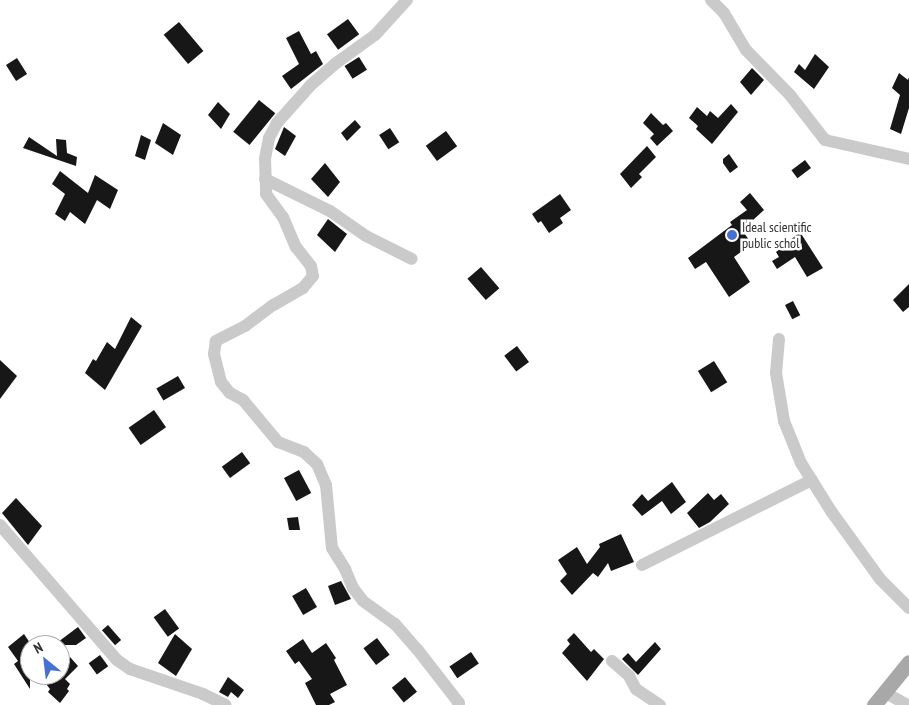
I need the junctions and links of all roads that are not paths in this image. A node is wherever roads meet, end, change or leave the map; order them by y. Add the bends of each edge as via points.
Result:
1 (407, 0) edge
2 (711, 0) edge
3 (909, 159) edge
4 (265, 179) junction
5 (412, 259) dead end
6 (780, 339) dead end
7 (812, 480) junction
8 (0, 524) edge
9 (642, 565) dead end
10 (909, 608) edge
11 (612, 661) dead end
12 (909, 662) edge
13 (884, 692) junction
14 (226, 705) edge
15 (458, 705) edge
16 (660, 705) edge
17 (874, 705) edge
18 (907, 705) edge

1 - 4 street via 375,35 310,86 277,123 266,146
2 - 3 street via 724,13 746,50 790,95 825,140
4 - 5 street via 330,211 366,236
4 - 15 street via 266,194 283,217 296,247 311,266 313,276 303,288 216,341 214,354 221,382 230,393 243,400 278,442 312,457 326,485 332,548 353,588 363,602 395,624 418,649
6 - 7 street via 776,373 784,420
7 - 9 street
7 - 10 street via 880,580
8 - 14 street via 118,660 130,669
11 - 16 street via 636,689
12 - 13 main road
13 - 17 main road
13 - 18 street

